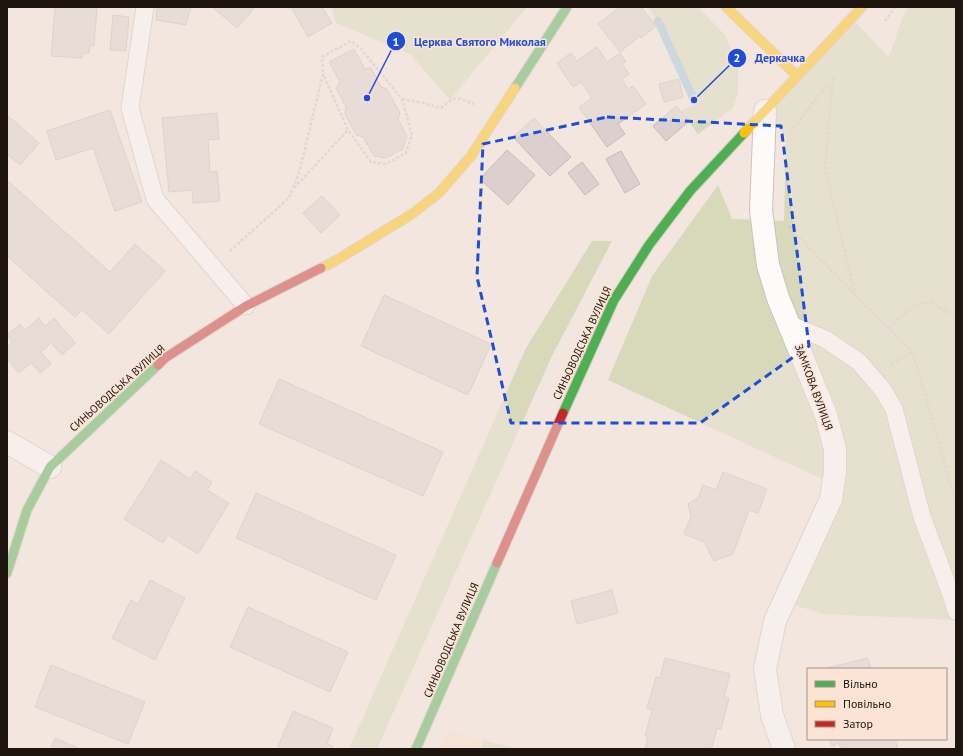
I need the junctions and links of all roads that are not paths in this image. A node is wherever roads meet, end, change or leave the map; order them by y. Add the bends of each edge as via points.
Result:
1 (145, 7) edge
2 (567, 7) edge
3 (726, 7) edge
4 (862, 7) edge
5 (797, 76) junction
6 (765, 111) junction
7 (246, 306) junction
8 (789, 324) junction
9 (7, 442) edge
10 (50, 467) junction
11 (7, 569) edge
12 (956, 611) edge
13 (416, 749) edge
14 (784, 749) edge

1 - 7 lane via 130,108 155,199
2 - 7 street, СИНЬОВОДСЬКА ВУЛИЦЯ via 471,156 439,193 412,214 336,261
3 - 5 street
4 - 5 street, СИНЬОВОДСЬКА ВУЛИЦЯ
5 - 6 street, СИНЬОВОДСЬКА ВУЛИЦЯ
6 - 8 street, ЗАМКОВА ВУЛИЦЯ via 761,210 768,265
6 - 13 street, СИНЬОВОДСЬКА ВУЛИЦЯ via 690,191 649,244 614,300
7 - 10 street, СИНЬОВОДСЬКА ВУЛИЦЯ via 165,358
8 - 12 lane via 825,339 859,362 883,390 894,409 922,517
8 - 14 street, ЗАМКОВА ВУЛИЦЯ via 826,415 835,449 835,472 831,499 775,622 765,669 772,716
9 - 10 street
10 - 11 street, СИНЬОВОДСЬКА ВУЛИЦЯ via 27,510

